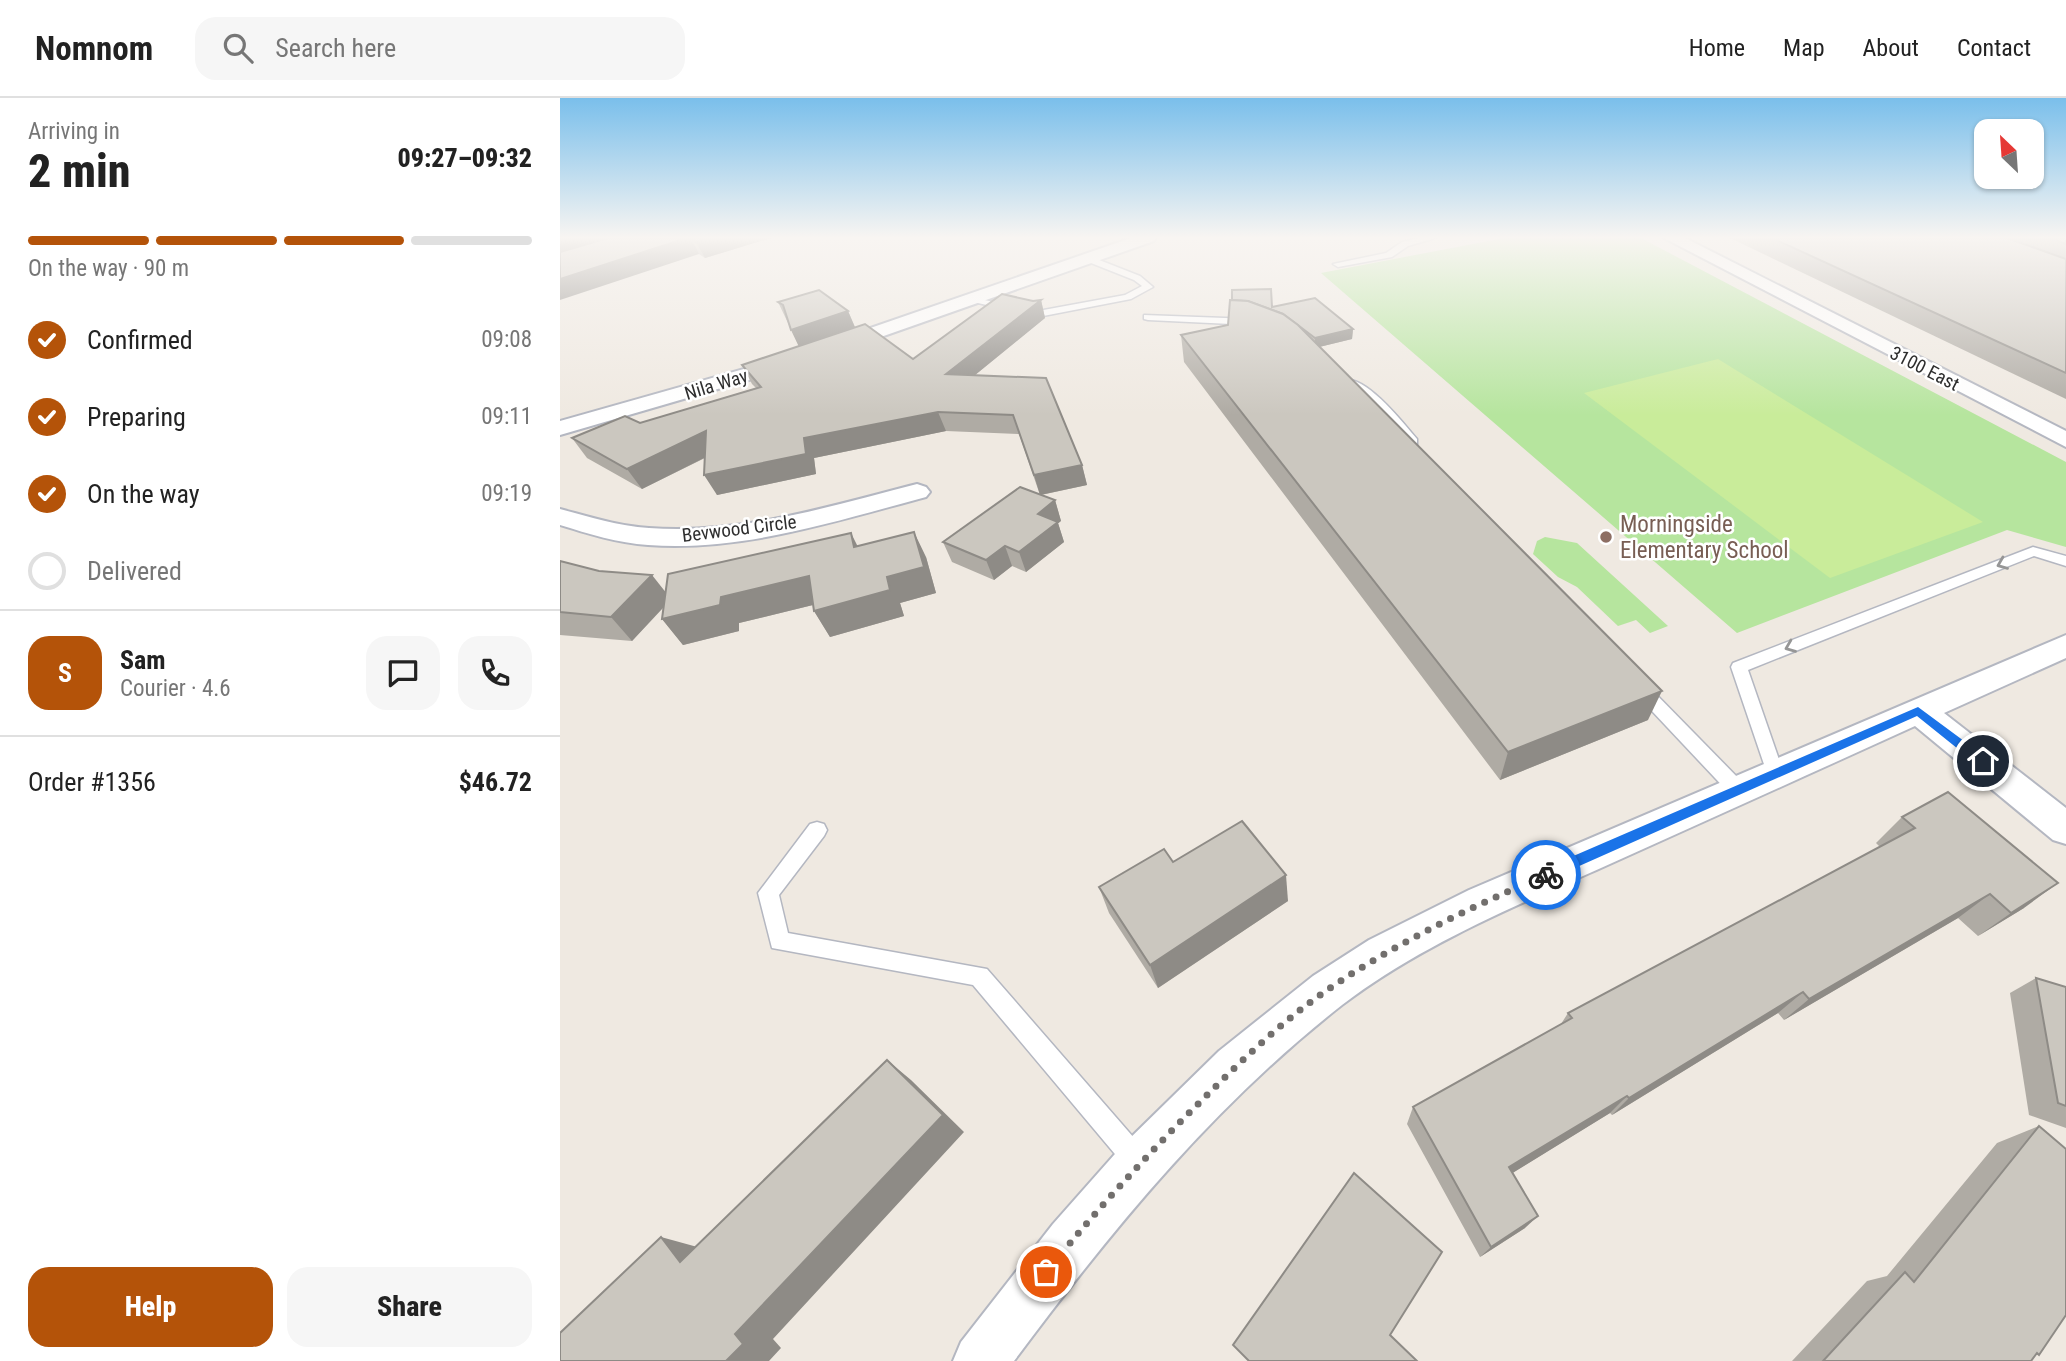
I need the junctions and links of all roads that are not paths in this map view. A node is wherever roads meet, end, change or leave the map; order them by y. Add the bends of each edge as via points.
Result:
1 (979, 297) edge
2 (1128, 297) edge
3 (1787, 297) edge
4 (970, 300) junction
5 (1149, 317) dead end
6 (1264, 327) edge
7 (1334, 370) edge
8 (560, 428) edge
9 (2066, 440) edge
10 (1423, 454) edge
11 (917, 492) dead end
12 (560, 517) edge
13 (2066, 561) edge
14 (2066, 646) edge
15 (1633, 681) edge
16 (1918, 711) junction
17 (1774, 774) junction
18 (1738, 790) junction
19 (2066, 829) edge
20 (817, 830) dead end
21 (1139, 1163) junction
22 (980, 1361) edge

1 - 4 street, Nila Way
2 - 4 lane via 1038,314
3 - 9 street, 3100 East
4 - 8 street, Nila Way via 812,354
5 - 6 lane via 1252,322
7 - 10 lane via 1378,403
11 - 12 street, Bevwood Circle via 800,522 722,534 647,536
13 -> 17 lane via 2033,551 1739,667
14 - 16 street
15 - 18 lane
16 - 17 street
16 - 19 street
17 - 18 street
18 - 21 street via 1483,902 1383,954 1286,1022
20 - 21 lane via 768,893 780,941 979,975
21 - 22 street via 1070,1242

